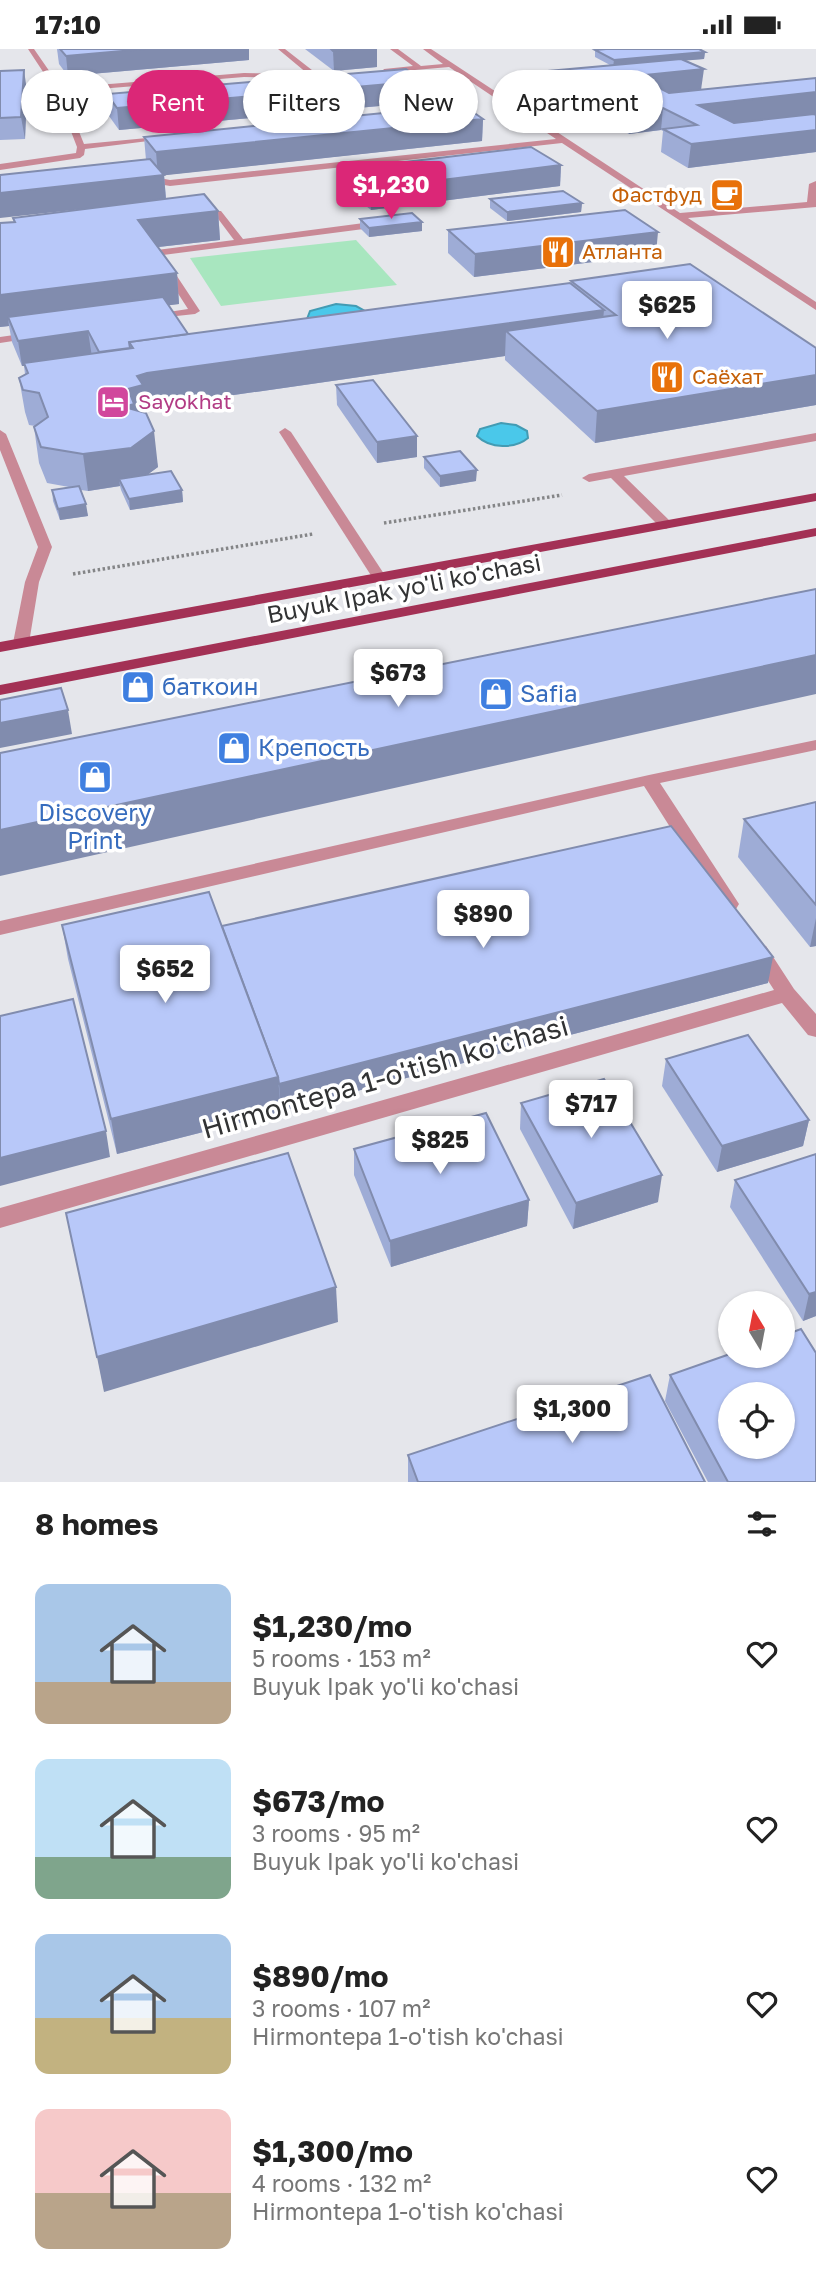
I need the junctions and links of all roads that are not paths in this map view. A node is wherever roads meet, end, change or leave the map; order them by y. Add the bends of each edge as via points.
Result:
1 (31, 49) edge
2 (281, 49) edge
3 (393, 49) edge
4 (428, 49) edge
5 (451, 65) junction
6 (420, 68) junction
7 (45, 70) edge
8 (308, 70) edge
9 (369, 72) edge
10 (243, 75) edge
11 (113, 86) edge
12 (76, 133) edge
13 (177, 138) edge
14 (565, 139) junction
15 (81, 147) junction
16 (0, 167) edge
17 (135, 181) edge
18 (816, 184) edge
19 (814, 204) edge
20 (680, 216) junction
21 (177, 217) edge
22 (379, 224) edge
23 (240, 241) junction
24 (816, 307) edge
25 (143, 319) edge
26 (52, 332) edge
27 (0, 340) edge
28 (285, 432) dead end
29 (0, 435) edge
30 (816, 437) edge
31 (614, 474) junction
32 (589, 478) dead end
33 (816, 497) edge
34 (666, 524) junction
35 (816, 532) edge
36 (379, 577) junction
37 (20, 643) junction
38 (0, 647) edge
39 (0, 690) edge
40 (816, 745) edge
41 (649, 780) junction
42 (736, 915) edge
43 (0, 929) edge
44 (751, 938) edge
45 (787, 994) junction
46 (816, 1028) edge
47 (0, 1218) edge

1 - 7 street
2 - 8 street
3 - 6 street
4 - 5 street
5 - 6 street
5 - 14 street
6 - 9 street
10 - 11 street
12 - 15 street
13 - 15 street
14 - 17 street via 170,183
14 - 20 street
15 - 16 street via 80,155
18 - 19 street
19 - 20 street
20 - 24 street
21 - 23 street via 218,213
22 - 23 street
23 - 25 street via 157,253 195,311
26 - 27 street
28 - 36 street
29 - 37 street via 45,547 32,582
30 - 31 street
31 - 32 street
31 - 34 street
33 - 34 main road, Buyuk Ipak yo'li ko'chasi
34 - 36 main road, Buyuk Ipak yo'li ko'chasi
35 - 39 main road, Buyuk Ipak yo'li ko'chasi
36 - 37 main road, Buyuk Ipak yo'li ko'chasi
37 - 38 main road, Buyuk Ipak yo'li ko'chasi
40 - 41 street
41 - 42 street
41 - 43 street
44 - 45 street
45 - 46 street
45 - 47 street, Hirmontepa 1-o'tish ko'chasi

